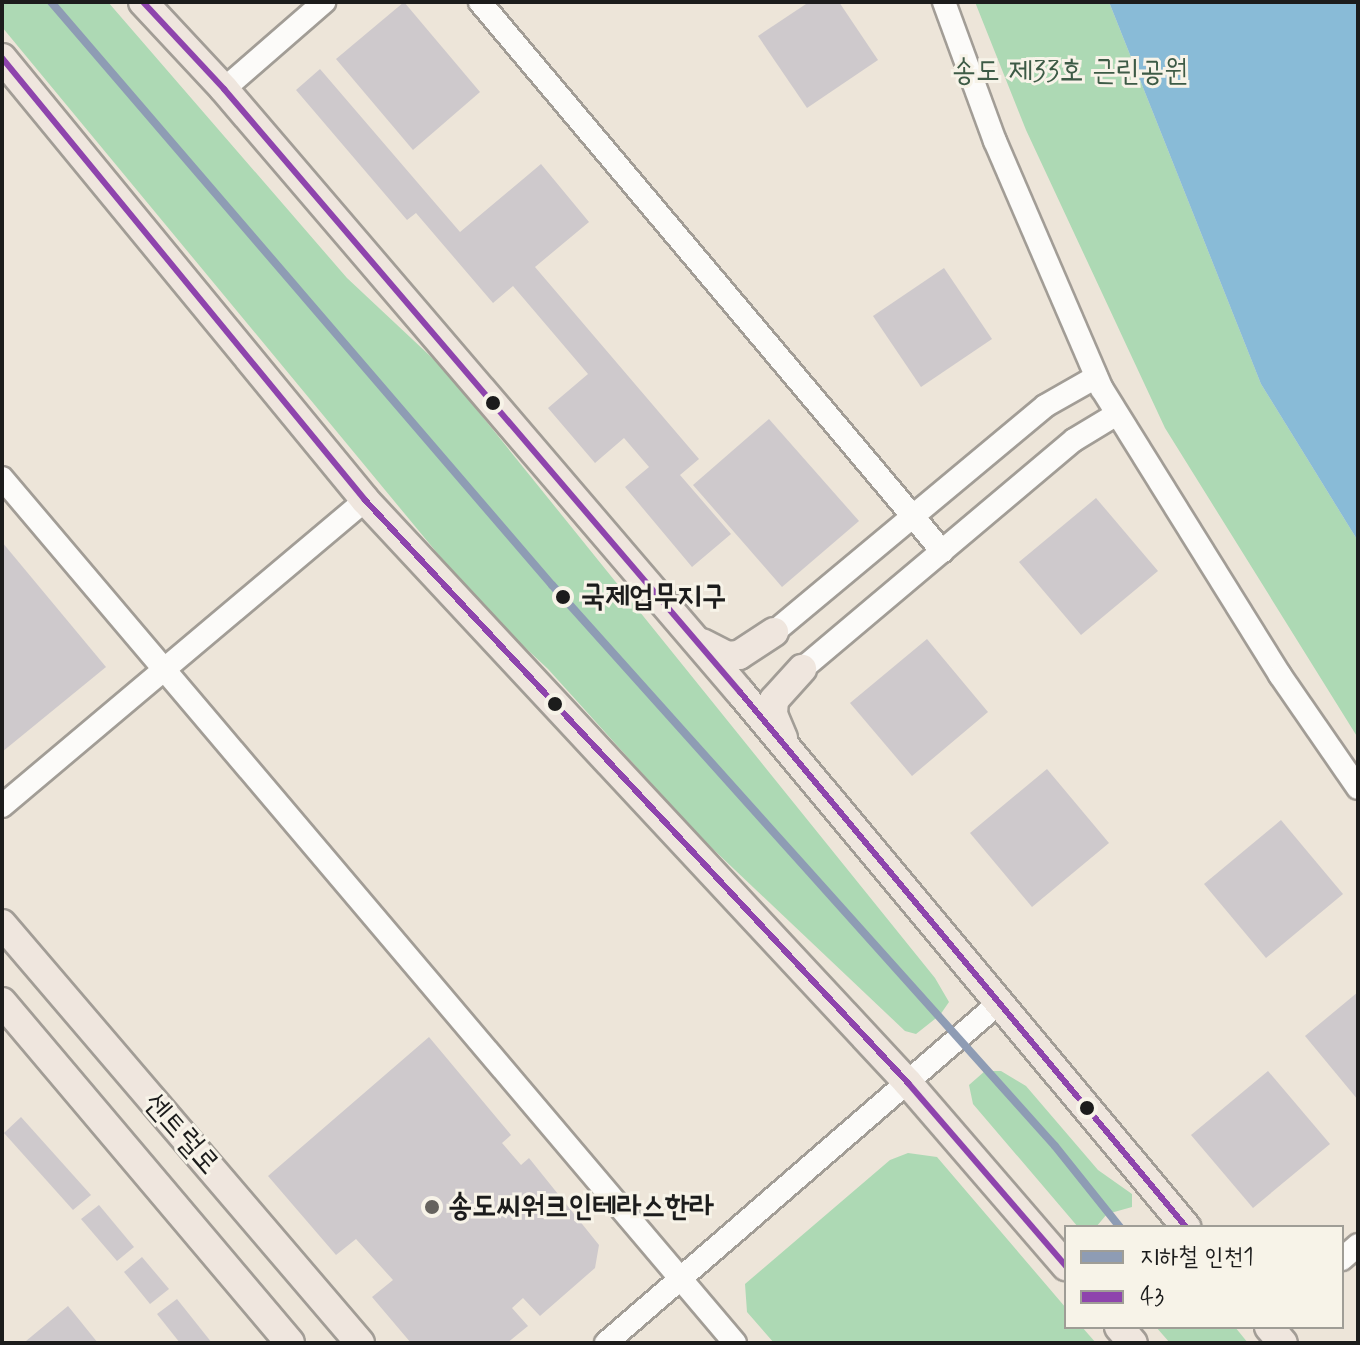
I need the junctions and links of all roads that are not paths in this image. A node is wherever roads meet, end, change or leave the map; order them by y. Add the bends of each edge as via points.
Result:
1 (143, 2) edge
2 (324, 2) edge
3 (480, 2) edge
4 (944, 2) edge
5 (2, 58) edge
6 (224, 89) junction
7 (1096, 377) junction
8 (1117, 414) junction
9 (2, 478) edge
10 (365, 500) junction
11 (911, 514) junction
12 (942, 551) junction
13 (774, 632) joint
14 (692, 636) junction
15 (164, 669) junction
16 (802, 669) joint
17 (791, 753) junction
18 (1358, 788) edge
19 (2, 806) edge
20 (2, 924) edge
21 (2, 1002) edge
22 (1000, 1002) junction
23 (908, 1083) junction
24 (1184, 1225) edge
25 (1064, 1264) edge
26 (680, 1279) junction
27 (290, 1343) edge
28 (360, 1343) edge
29 (606, 1343) edge
30 (735, 1343) edge

1 - 6 main road
2 - 6 street
3 - 11 street
4 - 7 street via 995,141
5 - 10 main road
6 - 14 main road
7 - 8 street
7 - 11 street via 1045,406
8 - 12 street via 1074,440
8 - 18 street via 1280,675
9 - 15 street
10 - 15 street
10 - 23 main road
11 - 12 street
11 - 13 street
12 - 16 street
13 - 14 main road via 750,651 727,656
14 - 17 main road
15 - 19 street
15 - 26 street
16 - 17 main road via 774,700 777,727
17 - 22 main road
20 - 28 main road, 센트럴로
21 - 27 main road, 센트럴로
22 - 23 street
22 - 24 main road
23 - 25 main road
23 - 26 street
26 - 29 street
26 - 30 street

